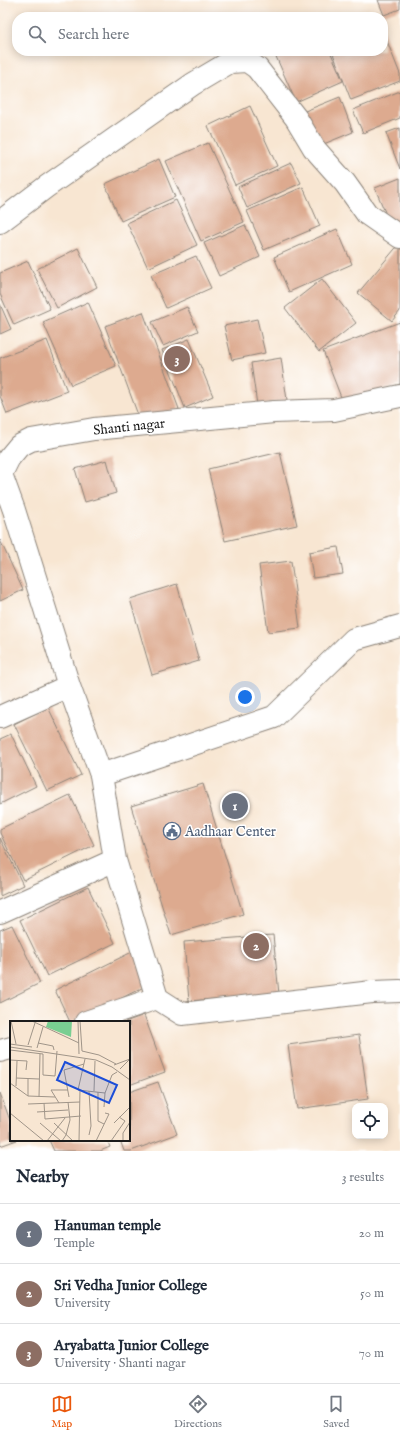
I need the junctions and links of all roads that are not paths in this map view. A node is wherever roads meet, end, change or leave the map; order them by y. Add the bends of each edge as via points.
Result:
1 (0, 222) edge
2 (400, 237) edge
3 (400, 396) edge
4 (7, 514) edge
5 (400, 626) edge
6 (69, 686) junction
7 (0, 717) edge
8 (101, 775) junction
9 (115, 860) junction
10 (0, 912) edge
11 (400, 991) edge
12 (157, 998) junction
13 (89, 1021) edge
14 (10, 1048) edge
15 (0, 1052) edge

1 - 2 street via 193,84 230,62 247,61 257,68 296,118 314,148 345,183 367,214
3 - 4 street, Shanti nagar via 334,410 274,412 94,429 31,440 20,446 9,458 1,474
4 - 6 street
5 - 8 street via 354,639 274,717
6 - 7 street
6 - 8 street
8 - 9 street
9 - 10 street
9 - 12 street
11 - 12 street via 182,1014
12 - 13 street
14 - 15 street

